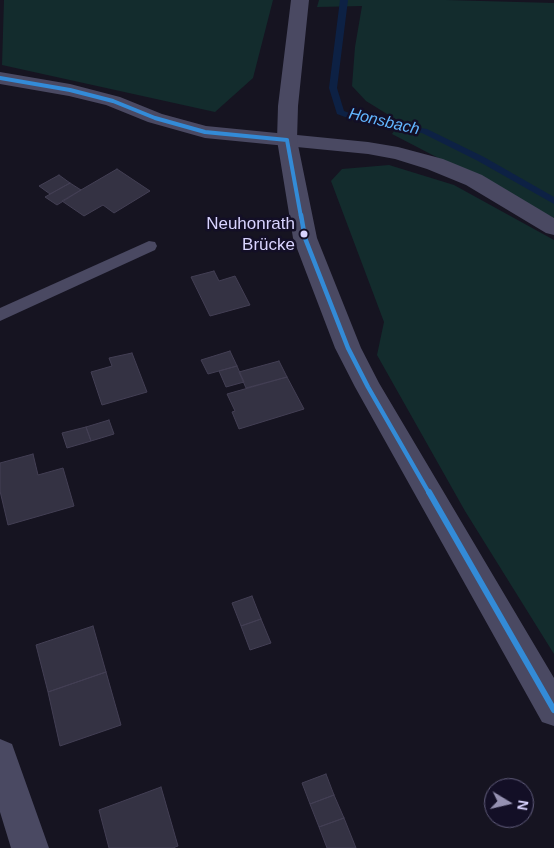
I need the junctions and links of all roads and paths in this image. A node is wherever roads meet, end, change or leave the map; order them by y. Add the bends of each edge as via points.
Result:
1 (300, 0) edge
2 (0, 78) edge
3 (287, 140) junction
4 (554, 228) edge
5 (149, 246) dead end
6 (0, 314) edge
7 (554, 710) edge
8 (0, 756) edge
9 (30, 848) edge

1 - 3 street
2 - 3 street via 70,90 205,132
3 - 4 street via 368,148 435,164 504,196
3 - 7 street via 306,238 348,348
5 - 6 lane
8 - 9 street

